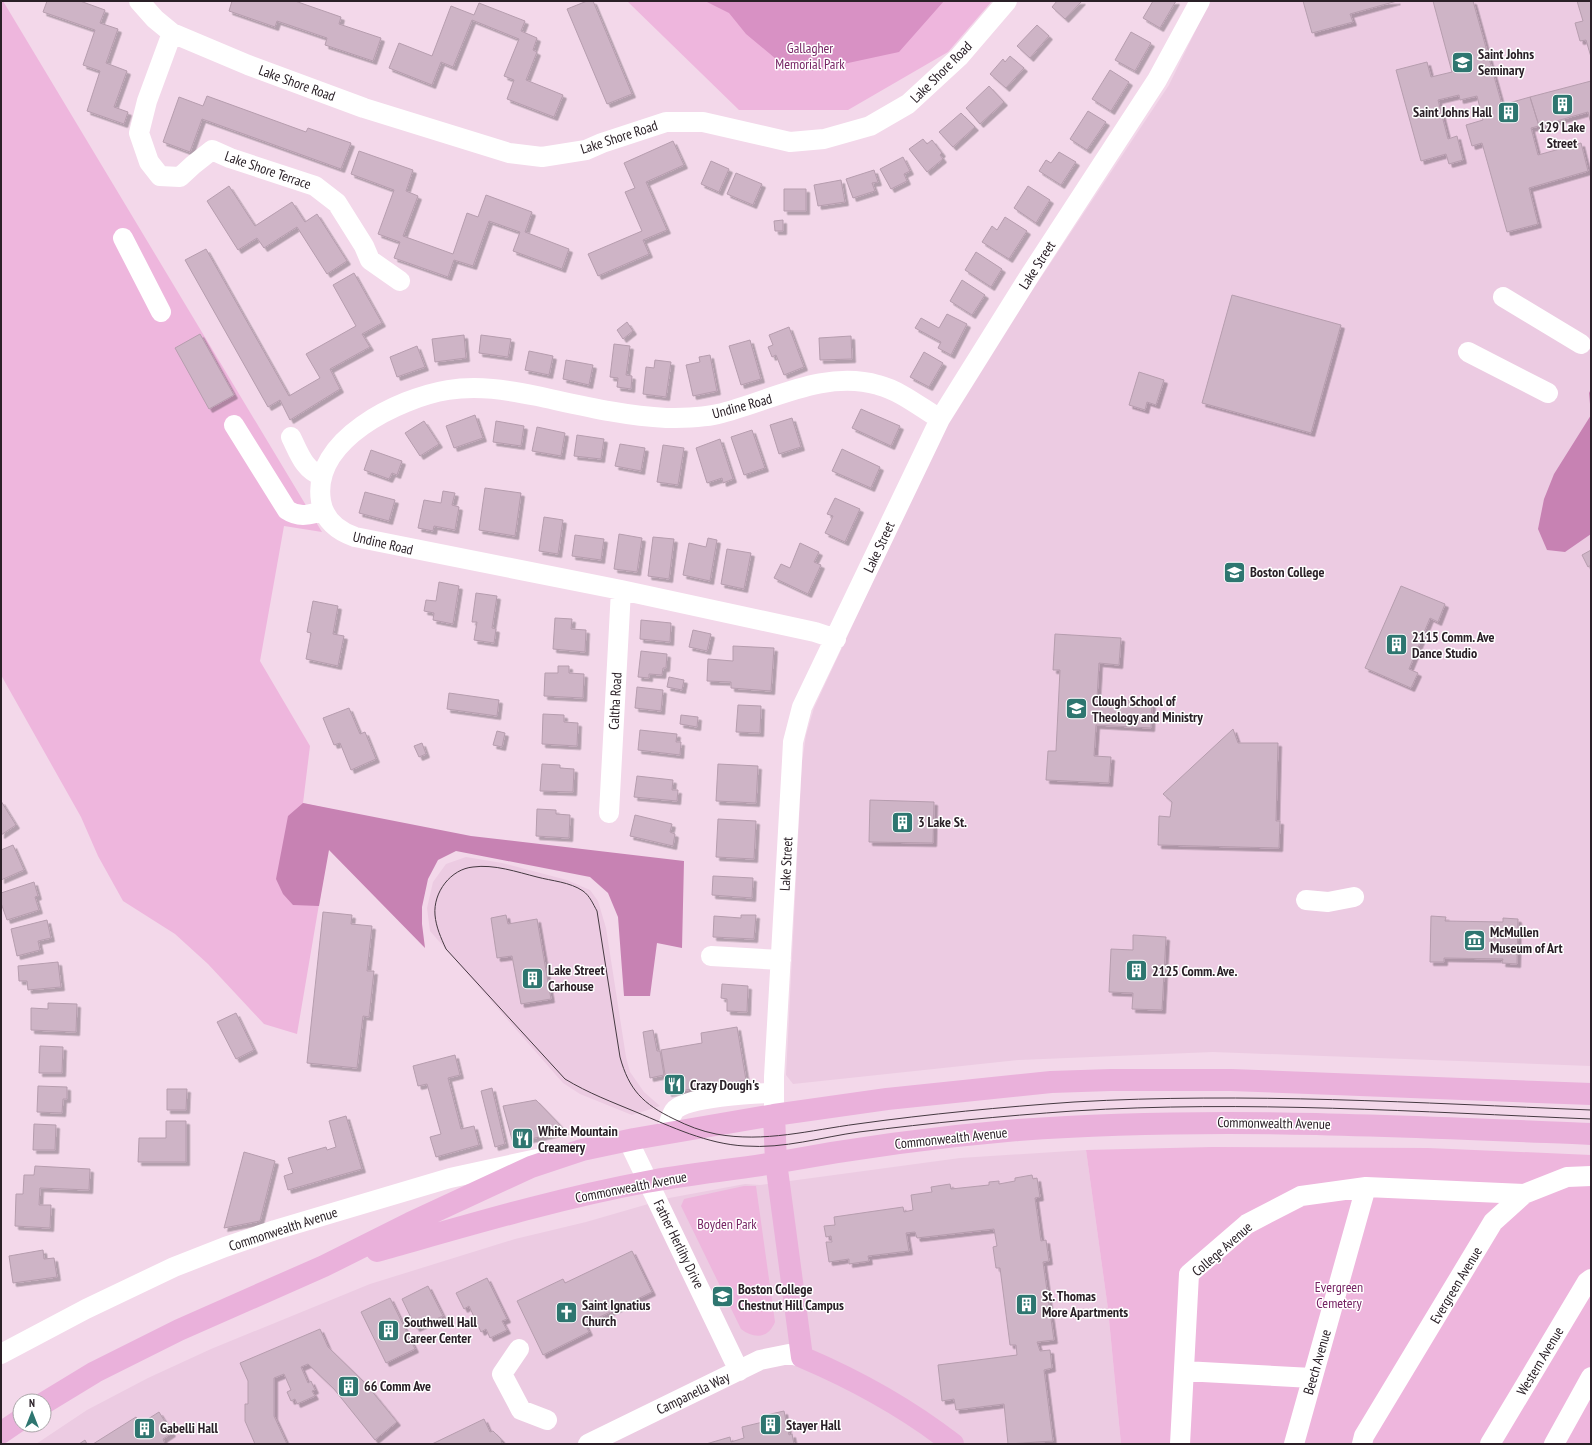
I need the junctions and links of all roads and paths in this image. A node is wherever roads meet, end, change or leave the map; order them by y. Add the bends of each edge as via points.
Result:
1 (139, 1) edge
2 (1007, 1) edge
3 (1200, 1) edge
4 (172, 33) junction
5 (123, 238) dead end
6 (400, 281) dead end
7 (1503, 296) dead end
8 (161, 312) dead end
9 (1581, 344) dead end
10 (1468, 352) dead end
11 (1548, 393) dead end
12 (940, 419) junction
13 (234, 425) dead end
14 (291, 437) dead end
15 (322, 476) junction
16 (323, 510) junction
17 (621, 590) junction
18 (836, 639) junction
19 (609, 813) dead end
20 (1354, 897) dead end
21 (1306, 900) dead end
22 (711, 956) dead end
23 (781, 960) junction
24 (773, 1093) junction
25 (1591, 1094) edge
26 (774, 1115) junction
27 (666, 1134) junction
28 (1591, 1134) edge
29 (628, 1140) junction
30 (582, 1150) junction
31 (776, 1162) junction
32 (1591, 1176) edge
33 (648, 1181) junction
34 (1366, 1187) junction
35 (1524, 1194) junction
36 (324, 1266) junction
37 (1591, 1279) edge
38 (519, 1349) dead end
39 (1, 1353) edge
40 (802, 1357) junction
41 (739, 1370) junction
42 (1184, 1370) junction
43 (1591, 1377) edge
44 (1312, 1378) junction
45 (52, 1398) edge
46 (547, 1420) dead end
47 (12, 1425) edge
48 (1, 1433) edge
49 (588, 1444) edge
50 (953, 1444) edge
51 (1180, 1444) edge
52 (1294, 1444) edge
53 (1362, 1444) edge
54 (1490, 1444) edge
55 (1554, 1444) edge

1 - 4 street, Lake Shore Road
2 - 4 street, Lake Shore Road via 959,57 908,104 870,126 824,138 790,142 703,122 666,122 586,150 542,156 509,153 364,108 248,65
3 - 12 street, Lake Street via 1157,80 1030,274
4 - 6 street, Lake Shore Terrace via 147,101 139,133 149,162 160,176 180,177 212,150 315,186 337,203 370,260
5 - 8 street
7 - 9 street
10 - 11 street
12 - 15 street, Undine Road via 895,391 860,381 819,384 717,415 689,418 663,418 614,412 495,389 450,389 402,403 369,421 341,446
12 - 18 street, Lake Street
13 - 16 street via 287,510 305,515
14 - 15 street via 306,466
15 - 16 street, Undine Road via 320,491
16 - 17 street, Undine Road via 338,529 361,539
17 - 18 street, Undine Road via 815,632
17 - 19 street, Caltha Road
18 - 23 street, Lake Street via 802,707 793,742
20 - 21 street via 1328,902
22 - 23 street
23 - 24 street, Lake Street
24 - 26 street, Lake Street
24 - 27 street via 711,1098 680,1106 674,1110
25 - 26 main road, Commonwealth Avenue via 1231,1080 1111,1080 984,1088
26 - 27 main road, Commonwealth Avenue
26 - 31 main road, Lake Street
27 - 29 main road, Commonwealth Avenue
28 - 31 main road, Commonwealth Avenue via 1315,1123 1136,1124 1017,1130 950,1137 838,1151
29 - 30 main road, Commonwealth Avenue
29 - 33 street, Father Herlihy Drive
30 - 36 main road, Commonwealth Avenue via 531,1168 410,1223
30 - 39 street, Commonwealth Avenue via 450,1178 250,1238 198,1257 147,1280
31 - 33 main road, Commonwealth Avenue
31 - 40 main road, Lake Street
32 - 35 street, Evergreen Avenue via 1567,1177
33 - 36 main road, Commonwealth Avenue via 530,1208
33 - 41 street, Father Herlihy Drive
34 - 35 street, College Avenue
34 - 42 street, College Avenue via 1301,1196 1247,1224 1189,1274
34 - 44 street, Beech Avenue
35 - 53 street, Evergreen Avenue via 1493,1222 1364,1436
36 - 45 main road, Commonwealth Avenue via 146,1346 95,1372
37 - 54 street, Western Avenue
38 - 46 street via 502,1374 521,1410
40 - 41 street, Campanella Way via 789,1354 768,1357
40 - 50 main road via 838,1372 886,1398 912,1413
41 - 49 street, Campanella Way
42 - 44 street
42 - 51 street, College Avenue
43 - 55 street
44 - 52 street, Beech Avenue
47 - 48 main road

